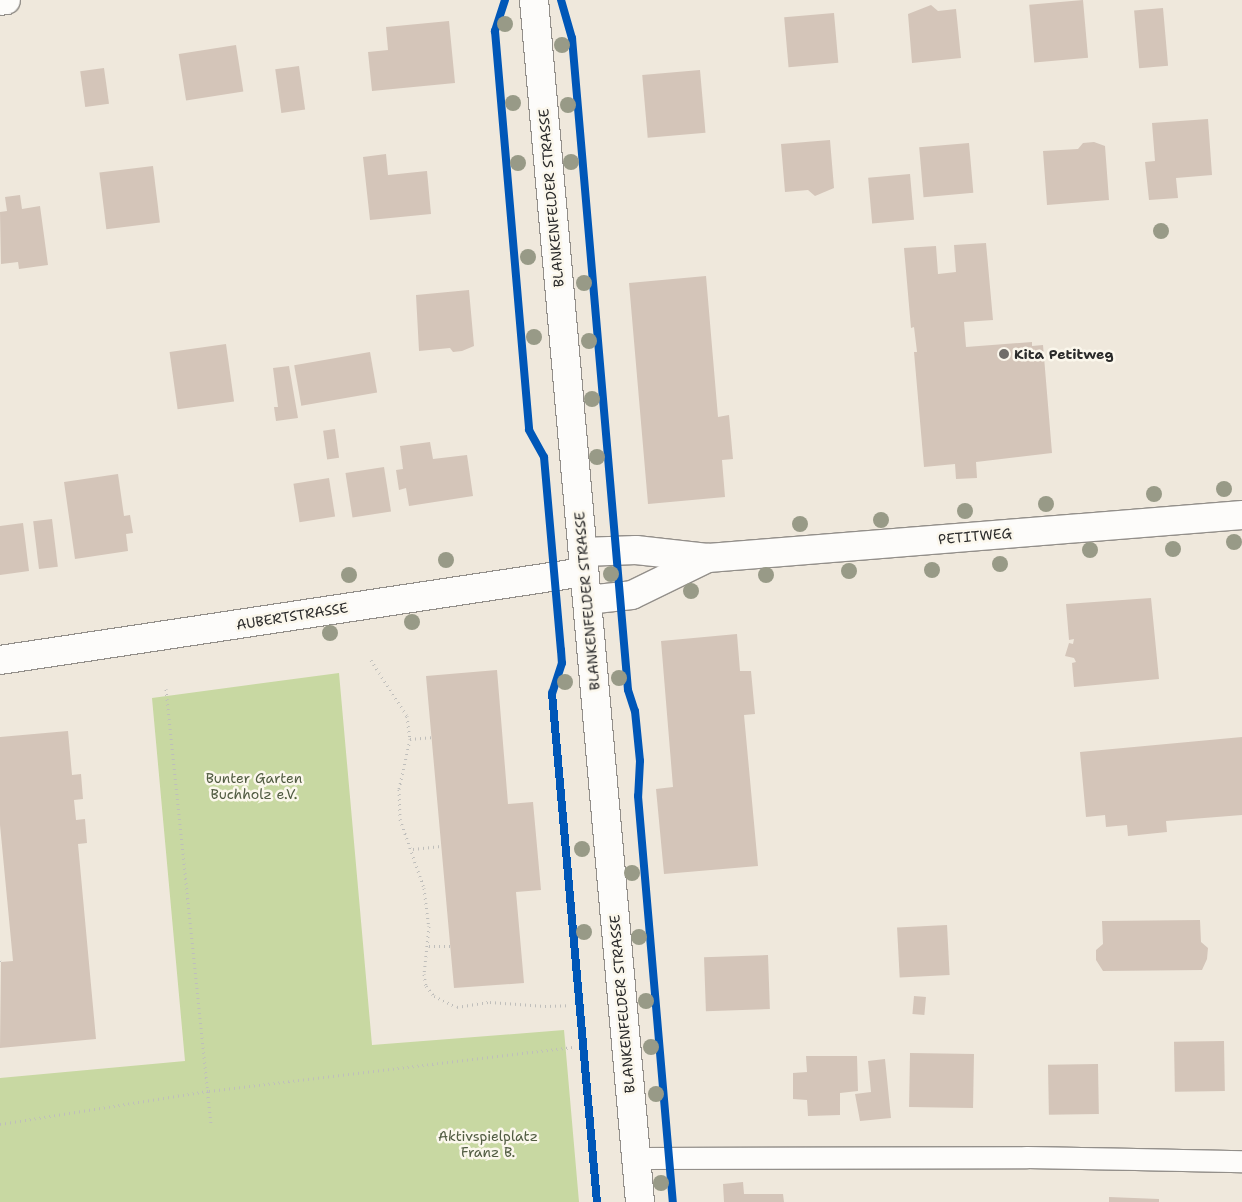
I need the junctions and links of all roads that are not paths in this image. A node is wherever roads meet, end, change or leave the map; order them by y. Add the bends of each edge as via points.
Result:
1 (6, 0) edge
2 (534, 0) edge
3 (0, 1) edge
4 (1242, 515) edge
5 (708, 558) junction
6 (583, 562) junction
7 (587, 600) junction
8 (0, 660) edge
9 (636, 1158) junction
10 (1242, 1161) edge
11 (640, 1202) edge

1 - 3 street
2 - 6 street, BLANKENFELDER STRASSE
4 - 5 street, PETITWEG
5 - 6 street, PETITWEG via 636,550
5 - 7 street, PETITWEG via 632,595
6 - 7 street, BLANKENFELDER STRASSE
6 - 8 street, AUBERTSTRASSE
7 - 9 street, BLANKENFELDER STRASSE
9 - 10 lane via 1026,1157
9 - 11 street, BLANKENFELDER STRASSE

